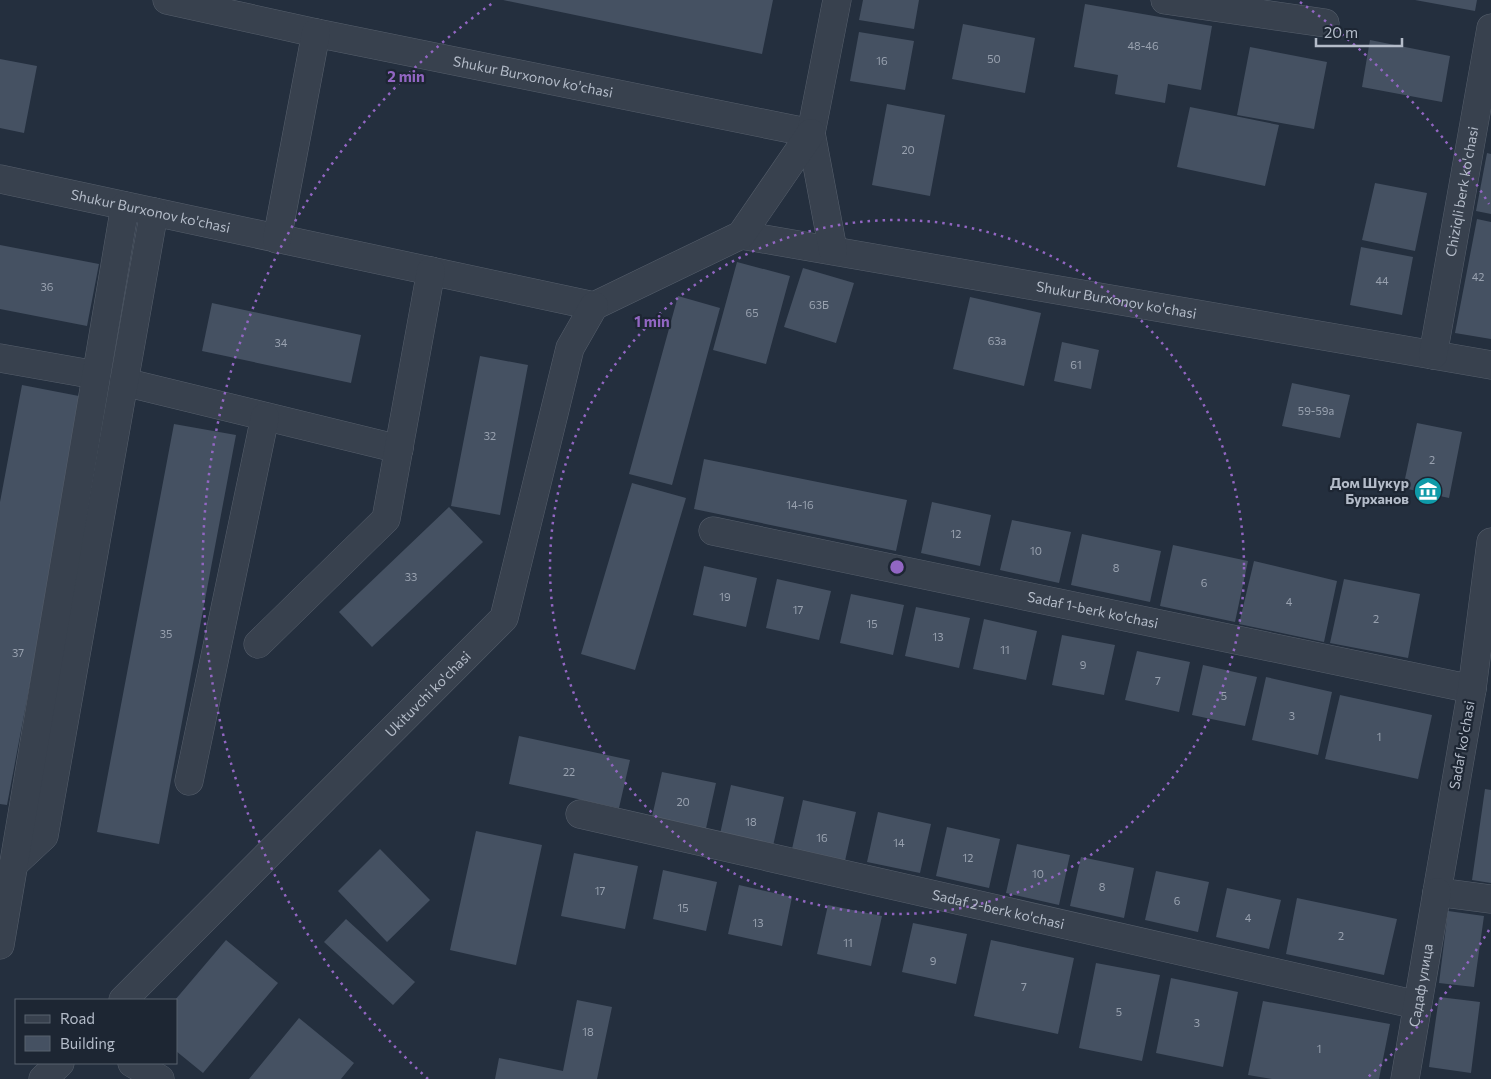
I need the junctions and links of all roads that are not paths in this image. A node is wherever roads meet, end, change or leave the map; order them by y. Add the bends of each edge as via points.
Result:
1 (167, 0) edge
2 (837, 0) edge
3 (1165, 0) edge
4 (262, 10) edge
5 (1325, 23) dead end
6 (1491, 28) edge
7 (316, 32) junction
8 (811, 133) junction
9 (0, 179) edge
10 (125, 206) junction
11 (154, 212) junction
12 (742, 235) junction
13 (278, 239) junction
14 (833, 250) junction
15 (431, 271) junction
16 (594, 306) junction
17 (1433, 354) junction
18 (0, 358) edge
19 (1491, 365) edge
20 (96, 375) junction
21 (124, 382) junction
22 (265, 417) junction
23 (399, 449) junction
24 (714, 531) dead end
25 (1491, 542) edge
26 (258, 644) dead end
27 (1484, 652) edge
28 (1472, 689) junction
29 (189, 781) dead end
30 (580, 814) dead end
31 (14, 864) junction
32 (1437, 892) junction
33 (1491, 899) edge
34 (0, 945) edge
35 (124, 999) edge
36 (1417, 1005) junction
37 (59, 1064) edge
38 (134, 1064) edge
39 (43, 1079) edge
40 (160, 1079) edge
41 (1405, 1079) edge

1 - 4 street, Shukur Burxonov ko'chasi
2 - 8 street
3 - 5 street
4 - 7 street, Shukur Burxonov ko'chasi
6 - 17 street, Chiziqli berk ko'chasi
7 - 8 street, Shukur Burxonov ko'chasi
7 - 13 street
8 - 12 street
8 - 14 street
9 - 10 street, Shukur Burxonov ko'chasi
10 - 11 street, Shukur Burxonov ko'chasi
10 - 20 street
11 - 13 street, Shukur Burxonov ko'chasi
11 - 21 street
12 - 14 street, Shukur Burxonov ko'chasi
12 - 16 street
13 - 15 street, Shukur Burxonov ko'chasi
14 - 17 street, Shukur Burxonov ko'chasi
15 - 16 street, Shukur Burxonov ko'chasi
15 - 23 street
16 - 35 street, Ukituvchi ko'chasi via 570,348 504,618
17 - 19 street, Shukur Burxonov ko'chasi
18 - 20 street
20 - 31 street
21 - 22 street
21 - 31 street via 44,836
22 - 23 street
22 - 29 street
23 - 26 street via 386,519
24 - 28 street, Sadaf 1-berk ko'chasi
25 - 27 street, Sadaf ko'chasi
27 - 28 street, Sadaf ko'chasi
28 - 32 street, Sadaf ko'chasi
30 - 36 street, Sadaf 2-berk ko'chasi
31 - 34 street
32 - 33 street
32 - 36 street, Садаф улица
36 - 41 street, Садаф улица
37 - 39 street
38 - 40 street

